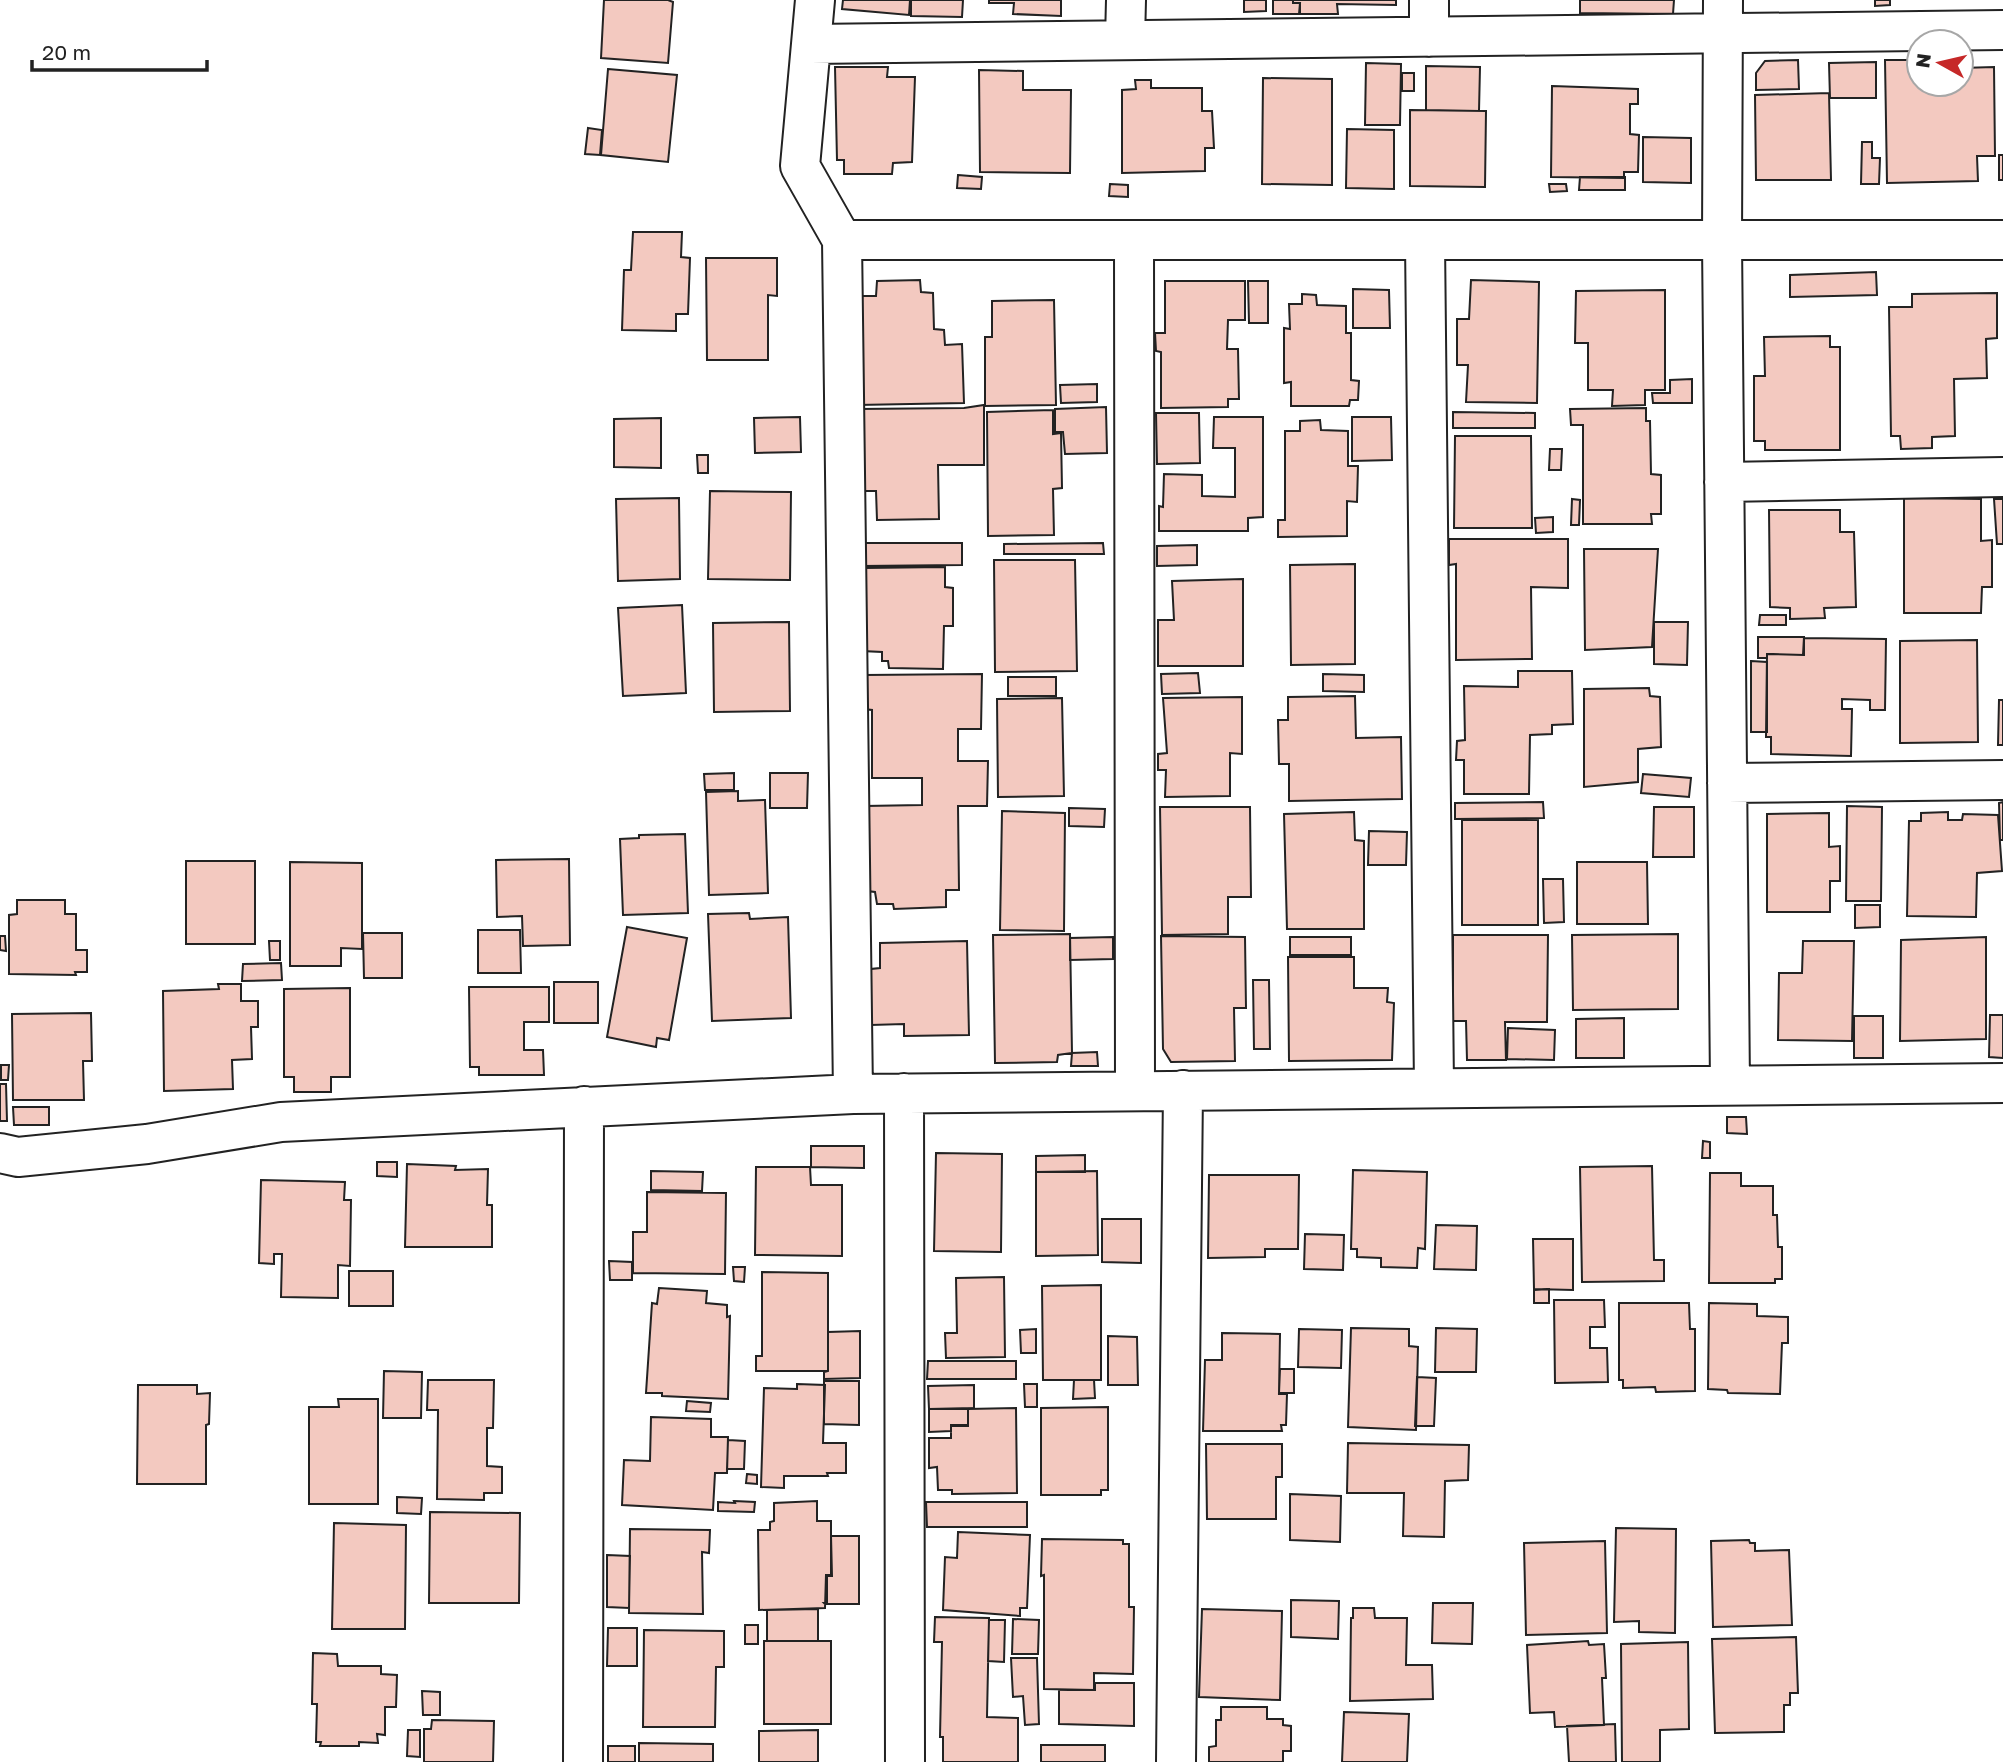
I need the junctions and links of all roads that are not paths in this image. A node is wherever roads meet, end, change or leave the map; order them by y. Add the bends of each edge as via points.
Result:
1 (815, 0) edge
2 (1126, 0) edge
3 (1723, 17) edge
4 (1429, 18) edge
5 (2003, 30) edge
6 (1125, 40) junction
7 (811, 44) junction
8 (842, 240) junction
9 (1134, 240) junction
10 (2003, 240) edge
11 (1425, 241) junction
12 (1721, 241) junction
13 (2003, 477) edge
14 (1724, 482) junction
15 (2003, 780) edge
16 (1727, 783) junction
17 (2003, 1083) edge
18 (1730, 1085) junction
19 (1434, 1087) junction
20 (1183, 1090) junction
21 (1135, 1091) junction
22 (904, 1093) junction
23 (853, 1094) junction
24 (584, 1106) junction
25 (0, 1153) edge
26 (583, 1762) edge
27 (905, 1762) edge
28 (1176, 1762) edge

1 - 7 street
2 - 6 street
3 - 4 street
3 - 5 street
3 - 12 street
4 - 6 street
6 - 7 street
7 - 8 street via 800,166
8 - 9 street
8 - 23 street
9 - 11 street
9 - 21 street
10 - 12 street
11 - 12 street
11 - 19 street
12 - 14 street
13 - 14 street
14 - 16 street
15 - 16 street
16 - 18 street
17 - 18 street
18 - 19 street
19 - 20 street
20 - 21 street
20 - 28 street
21 - 22 street
22 - 23 street
22 - 27 street
23 - 24 street
24 - 25 street via 281,1122 147,1144 18,1157
24 - 26 street

